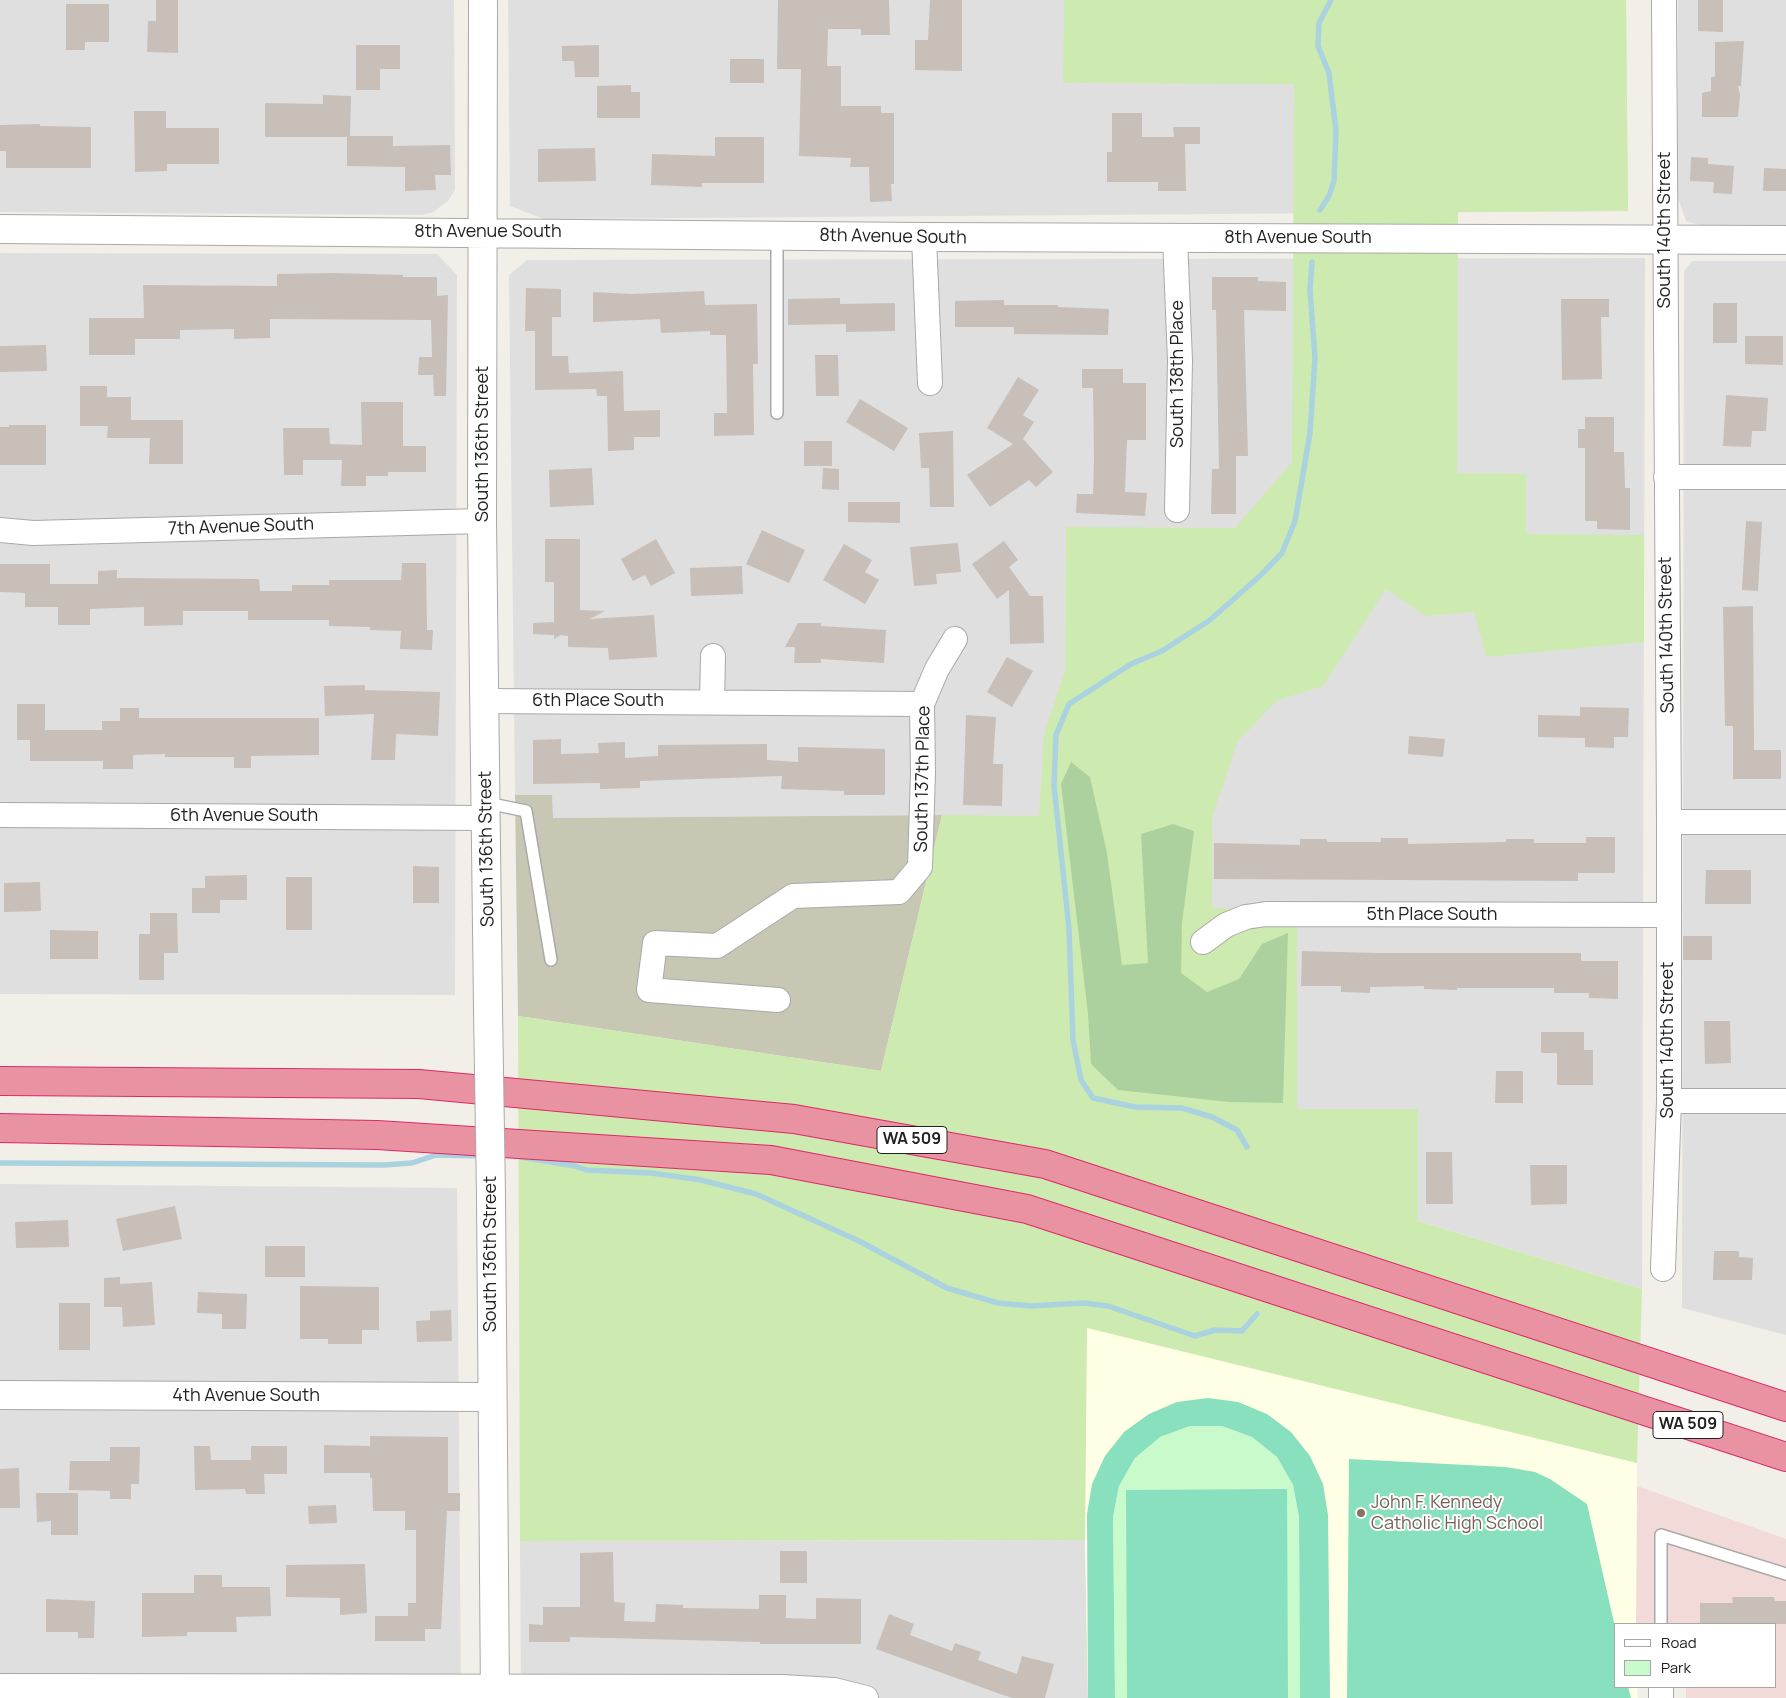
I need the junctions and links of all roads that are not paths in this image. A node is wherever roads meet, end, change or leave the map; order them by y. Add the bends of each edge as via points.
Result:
1 (483, 0) edge
2 (1664, 0) edge
3 (0, 229) edge
4 (483, 233) junction
5 (777, 236) junction
6 (924, 237) junction
7 (1175, 238) junction
8 (1666, 240) junction
9 (1786, 240) edge
10 (930, 383) dead end
11 (777, 413) dead end
12 (1666, 477) junction
13 (1786, 477) edge
14 (1177, 510) dead end
15 (482, 520) junction
16 (0, 530) edge
17 (954, 639) dead end
18 (713, 656) dead end
19 (484, 701) junction
20 (712, 702) junction
21 (922, 704) junction
22 (487, 811) junction
23 (0, 815) edge
24 (1669, 822) junction
25 (1786, 822) edge
26 (1668, 915) junction
27 (1203, 942) dead end
28 (551, 960) dead end
29 (778, 1000) dead end
30 (0, 1081) edge
31 (1669, 1101) junction
32 (1786, 1101) edge
33 (0, 1128) edge
34 (1663, 1269) dead end
35 (0, 1395) edge
36 (491, 1397) junction
37 (1786, 1407) edge
38 (1786, 1457) edge
39 (1786, 1574) edge
40 (1661, 1623) edge
41 (0, 1686) edge
42 (496, 1693) edge
43 (866, 1698) edge

1 - 4 street, South 136th Street
2 - 8 street, South 140th Street
3 - 4 street, 8th Avenue South
4 - 5 street, 8th Avenue South
4 - 15 street, South 136th Street
5 - 6 street, 8th Avenue South
5 - 11 lane
6 - 7 street, 8th Avenue South
6 - 10 street
7 - 8 street, 8th Avenue South
7 - 14 street, South 138th Place via 1180,361
8 - 9 street, 8th Avenue South
8 - 12 street, South 140th Street
12 - 13 street
12 - 24 street, South 140th Street
15 - 16 street, 7th Avenue South via 33,533
15 - 19 street, South 136th Street
17 - 21 street, South 137th Place
18 - 20 street
19 - 20 street, 6th Place South
19 - 22 street, South 136th Street
20 - 21 street, 6th Place South
21 - 29 street, South 137th Place via 920,867 899,892 793,896 717,946 655,943 649,990
22 - 23 street, 6th Avenue South
22 - 28 lane via 526,811
22 - 36 street, South 136th Street, bridge
24 - 25 street
24 - 26 street, South 140th Street
26 - 27 street, 5th Place South via 1266,914 1226,925
26 - 31 street, South 140th Street
30 - 37 highway, WA 509 via 419,1084 794,1119 1016,1159 1055,1167
31 - 32 street
31 - 34 street, South 140th Street
33 - 38 highway, WA 509 via 377,1135 771,1160 1027,1209
35 - 36 street, 4th Avenue South
36 - 42 street, South 136th Street
39 - 40 lane via 1661,1535
41 - 42 street
42 - 43 street via 782,1687 834,1690

